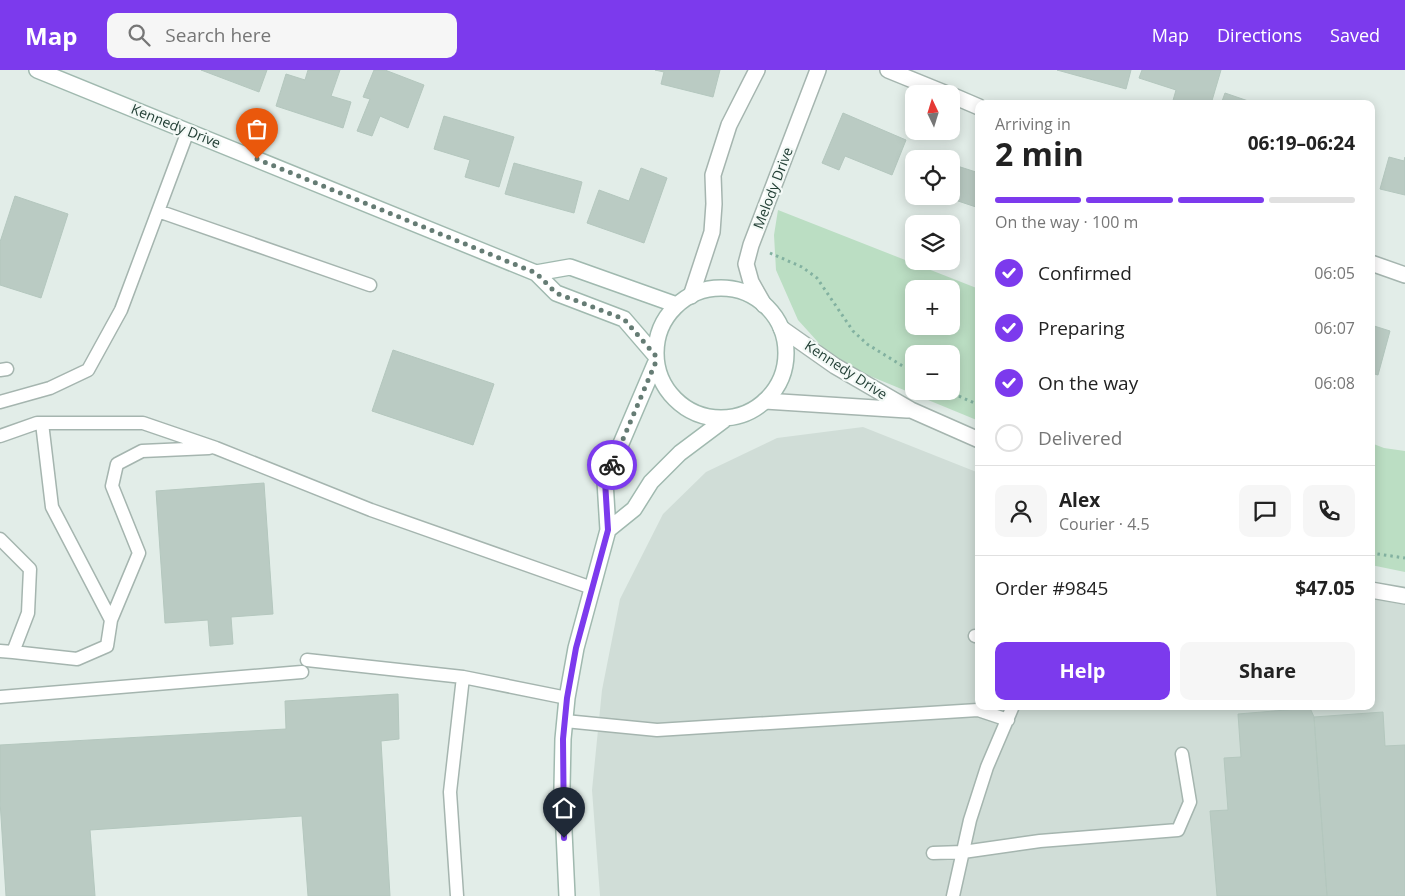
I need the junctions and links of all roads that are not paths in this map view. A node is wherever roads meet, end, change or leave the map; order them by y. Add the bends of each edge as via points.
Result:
1 (38, 70) edge
2 (757, 70) edge
3 (818, 70) edge
4 (888, 70) edge
5 (925, 85) edge
6 (960, 99) edge
7 (975, 105) edge
8 (188, 131) junction
9 (158, 211) junction
10 (1375, 264) edge
11 (536, 273) junction
12 (1405, 275) edge
13 (370, 285) dead end
14 (690, 296) junction
15 (674, 304) junction
16 (764, 304) junction
17 (781, 328) junction
18 (655, 360) junction
19 (765, 401) junction
20 (0, 402) edge
21 (911, 410) junction
22 (724, 420) junction
23 (42, 423) junction
24 (0, 436) edge
25 (975, 438) edge
26 (216, 448) junction
27 (608, 530) junction
28 (0, 539) edge
29 (592, 588) junction
30 (1375, 591) edge
31 (1405, 596) edge
32 (111, 620) junction
33 (6, 651) edge
34 (307, 660) dead end
35 (302, 672) dead end
36 (463, 678) junction
37 (0, 697) edge
38 (567, 698) junction
39 (1012, 710) edge
40 (1008, 720) junction
41 (565, 721) junction
42 (1182, 754) dead end
43 (962, 852) junction
44 (933, 853) dead end
45 (457, 896) edge
46 (567, 896) edge
47 (953, 896) edge

1 - 8 street, Kennedy Drive
2 - 14 street via 729,125 713,175 712,232
3 - 16 street, Melody Drive via 746,264 751,282
4 - 5 street
6 - 7 street
8 - 9 lane
8 - 11 street, Kennedy Drive
9 - 13 lane
9 - 20 lane via 121,310 88,370 50,388
10 - 12 street
11 - 15 street via 570,268
11 - 18 street, Kennedy Drive via 556,293 624,319
14 - 15 street
14 - 16 street via 704,289 736,287
15 - 18 street via 660,330
16 - 17 street
17 - 19 street via 786,344 783,376
17 - 21 street, Kennedy Drive via 835,366
18 - 22 street via 662,383 681,405
18 - 27 street via 605,481
19 - 21 street, Kennedy Drive
19 - 22 street via 738,417
21 - 25 street, Kennedy Drive
22 - 27 street via 680,452 651,482 634,508
23 - 24 lane
23 - 26 lane via 143,423
23 - 32 lane via 52,507
26 - 29 lane via 371,510
26 - 32 lane via 142,451 117,464 112,486 138,553
27 - 29 street
28 - 33 lane via 30,570 28,613
29 - 38 street
30 - 31 street
32 - 33 lane via 107,646 77,658
34 - 36 lane
35 - 37 lane
36 - 38 lane
36 - 45 lane via 450,792
38 - 41 street
39 - 40 lane
40 - 41 lane via 978,710 657,730
40 - 43 lane via 987,767
41 - 46 street via 562,788
42 - 43 lane via 1190,802 1178,830 1040,841
43 - 44 lane
43 - 47 lane

